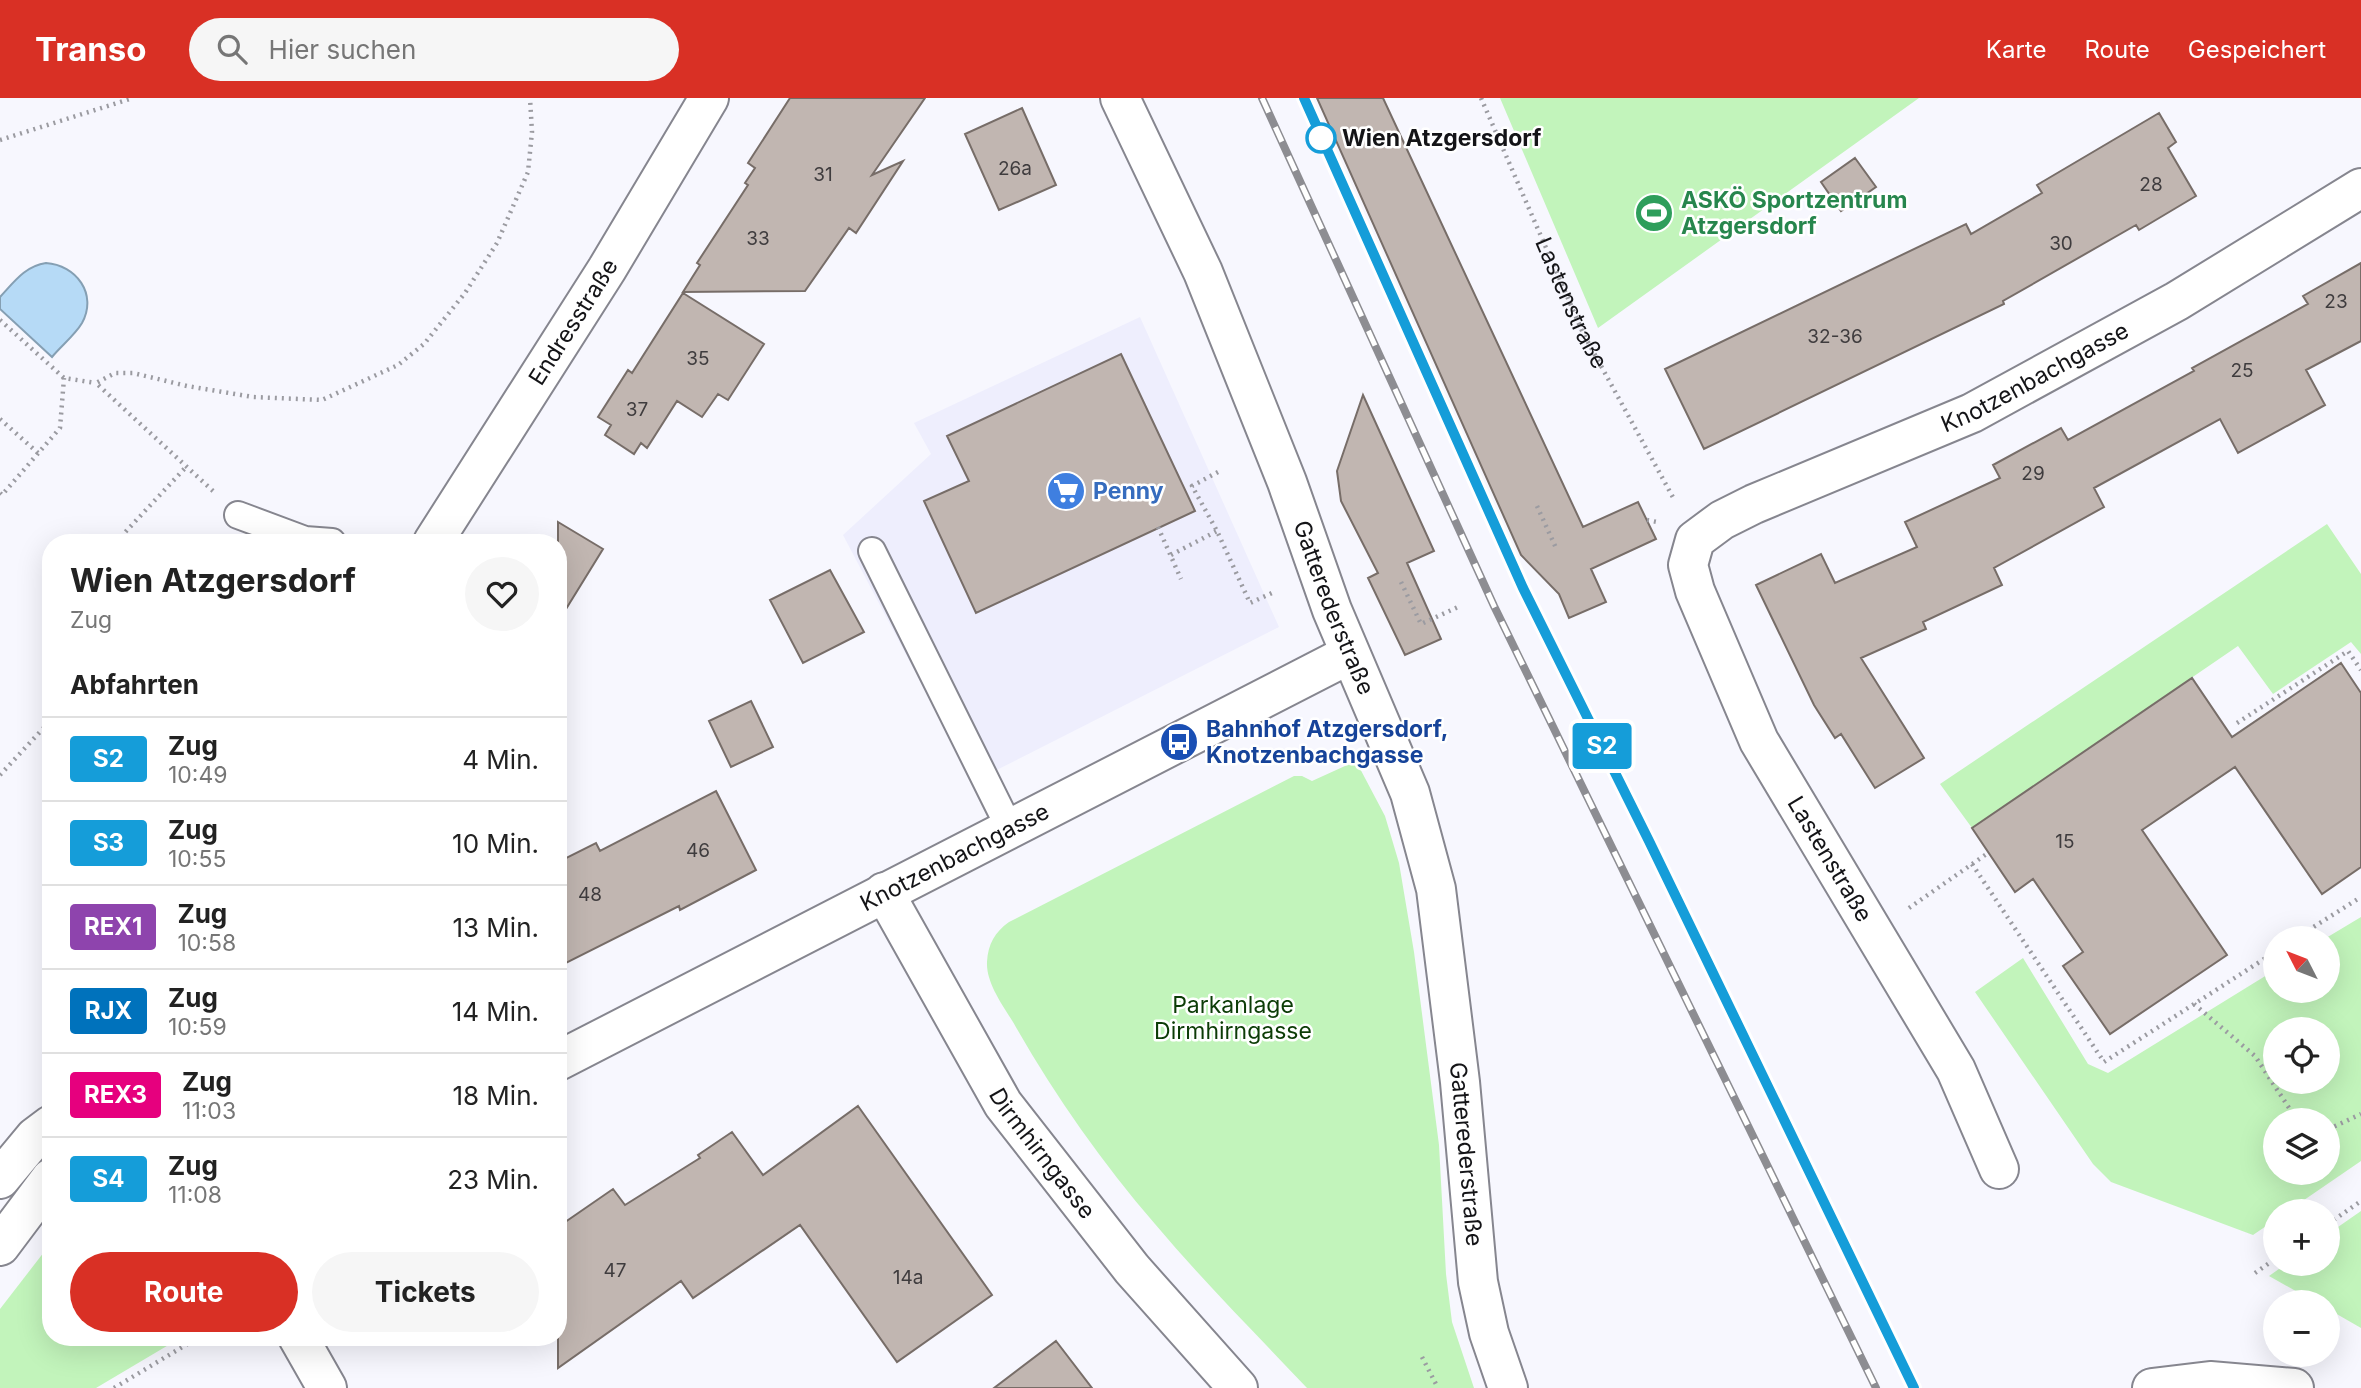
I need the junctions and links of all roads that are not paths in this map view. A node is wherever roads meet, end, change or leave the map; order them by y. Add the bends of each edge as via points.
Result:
1 (709, 98) edge
2 (1120, 98) edge
3 (2361, 188) edge
4 (239, 515) road end
5 (289, 534) edge
6 (438, 534) edge
7 (1695, 540) joint
8 (872, 551) dead end
9 (1350, 654) junction
10 (1010, 829) junction
11 (884, 892) junction
12 (567, 1056) edge
13 (42, 1132) edge
14 (1999, 1169) dead end
15 (0, 1179) edge
16 (42, 1190) edge
17 (0, 1246) edge
18 (303, 1346) edge
19 (327, 1388) edge
20 (1238, 1388) edge
21 (1508, 1388) edge
22 (2152, 1388) edge
23 (2294, 1388) edge

1 - 6 street, Endresstraße via 607,269
2 - 9 street, Gatterederstraße via 1203,272
3 - 7 street, Knotzenbachgasse via 2177,302 1972,412 1754,504
4 - 5 lane
7 - 14 street, Lastenstraße via 1688,565 1695,591 1759,741 1956,1070
8 - 10 lane
9 - 10 street, Knotzenbachgasse
9 - 21 street, Gatterederstraße via 1410,793 1436,889 1478,1282
10 - 11 street, Knotzenbachgasse
11 - 12 street, Knotzenbachgasse
11 - 20 street, Dirmhirngasse via 1003,1104 1132,1269
13 - 15 street
16 - 17 street
18 - 19 street
22 - 23 street via 2210,1381

